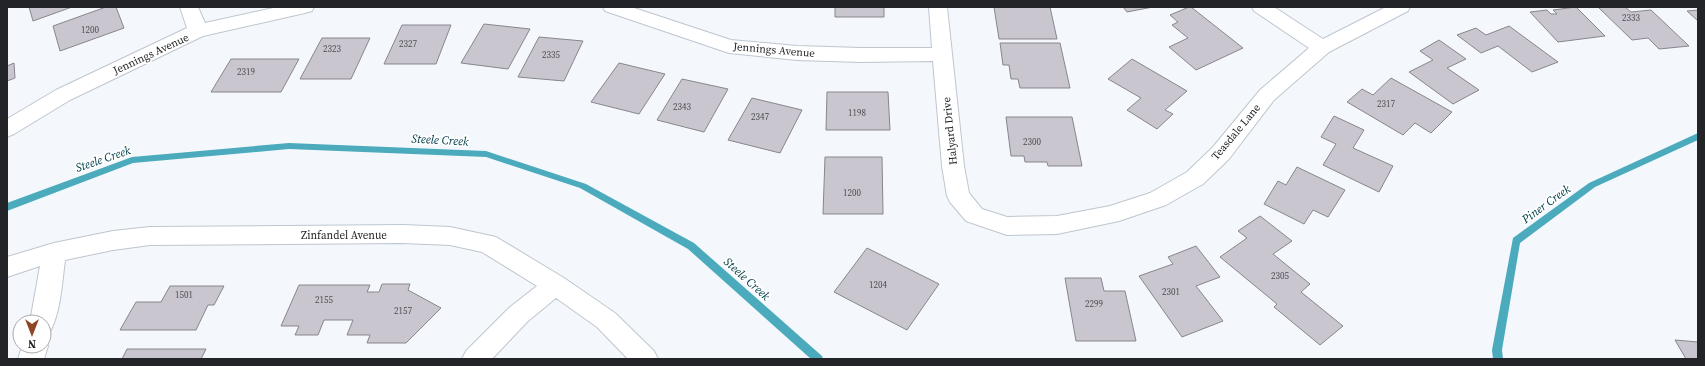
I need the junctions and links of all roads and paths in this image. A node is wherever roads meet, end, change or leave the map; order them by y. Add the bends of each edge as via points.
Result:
1 (189, 7) edge
2 (305, 7) edge
3 (612, 7) edge
4 (938, 7) edge
5 (1262, 7) edge
6 (1401, 7) edge
7 (636, 10) edge
8 (198, 31) junction
9 (1322, 47) junction
10 (942, 54) junction
11 (7, 129) edge
12 (1007, 226) joint
13 (54, 252) junction
14 (7, 267) edge
15 (556, 285) junction
16 (44, 314) edge
17 (475, 359) edge
18 (645, 359) edge

1 - 8 street
2 - 8 street, Jennings Avenue
3 - 7 street, Jennings Avenue
4 - 10 street, Halyard Drive
5 - 9 street
6 - 9 street, Teasdale Lane
7 - 10 street, Jennings Avenue via 729,46 797,53
8 - 11 street, Jennings Avenue via 63,95
9 - 12 street, Teasdale Lane via 1267,95 1221,153 1195,178 1164,195 1111,215 1057,225
10 - 12 street, Halyard Drive via 958,196 974,215
13 - 14 street, Zinfandel Avenue
13 - 15 street, Zinfandel Avenue via 100,242 150,236 450,236 488,244
13 - 16 street
15 - 17 street via 519,314
15 - 18 street, Zinfandel Avenue via 606,320

